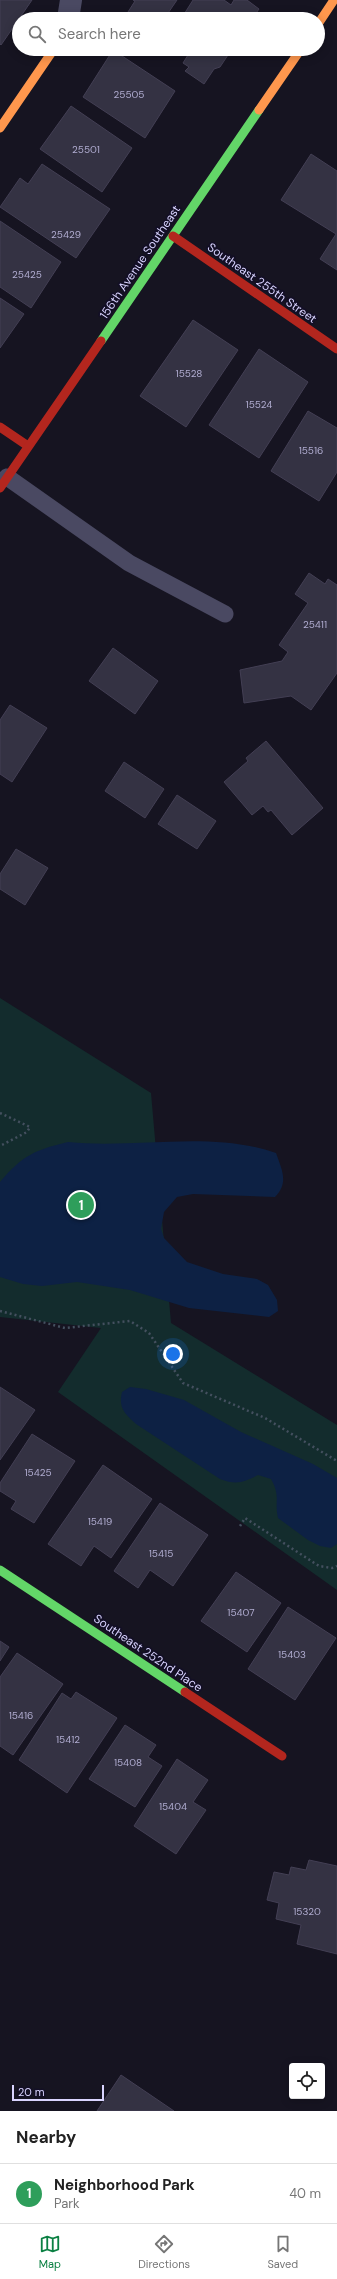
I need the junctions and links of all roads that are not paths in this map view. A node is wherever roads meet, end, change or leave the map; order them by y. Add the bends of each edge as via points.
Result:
1 (71, 0) edge
2 (334, 0) edge
3 (69, 12) edge
4 (325, 14) edge
5 (49, 56) edge
6 (296, 56) edge
7 (0, 128) edge
8 (173, 236) junction
9 (337, 349) edge
10 (0, 427) edge
11 (28, 446) junction
12 (4, 482) edge
13 (226, 614) dead end
14 (0, 1570) edge
15 (282, 1756) dead end

1 - 3 street
2 - 4 street
5 - 7 street
6 - 8 street, 156th Avenue Southeast
8 - 9 street, Southeast 255th Street
8 - 11 street, 156th Avenue Southeast
10 - 11 street
11 - 12 street, 156th Avenue Southeast
12 - 13 lane via 129,563
14 - 15 street, Southeast 252nd Place

